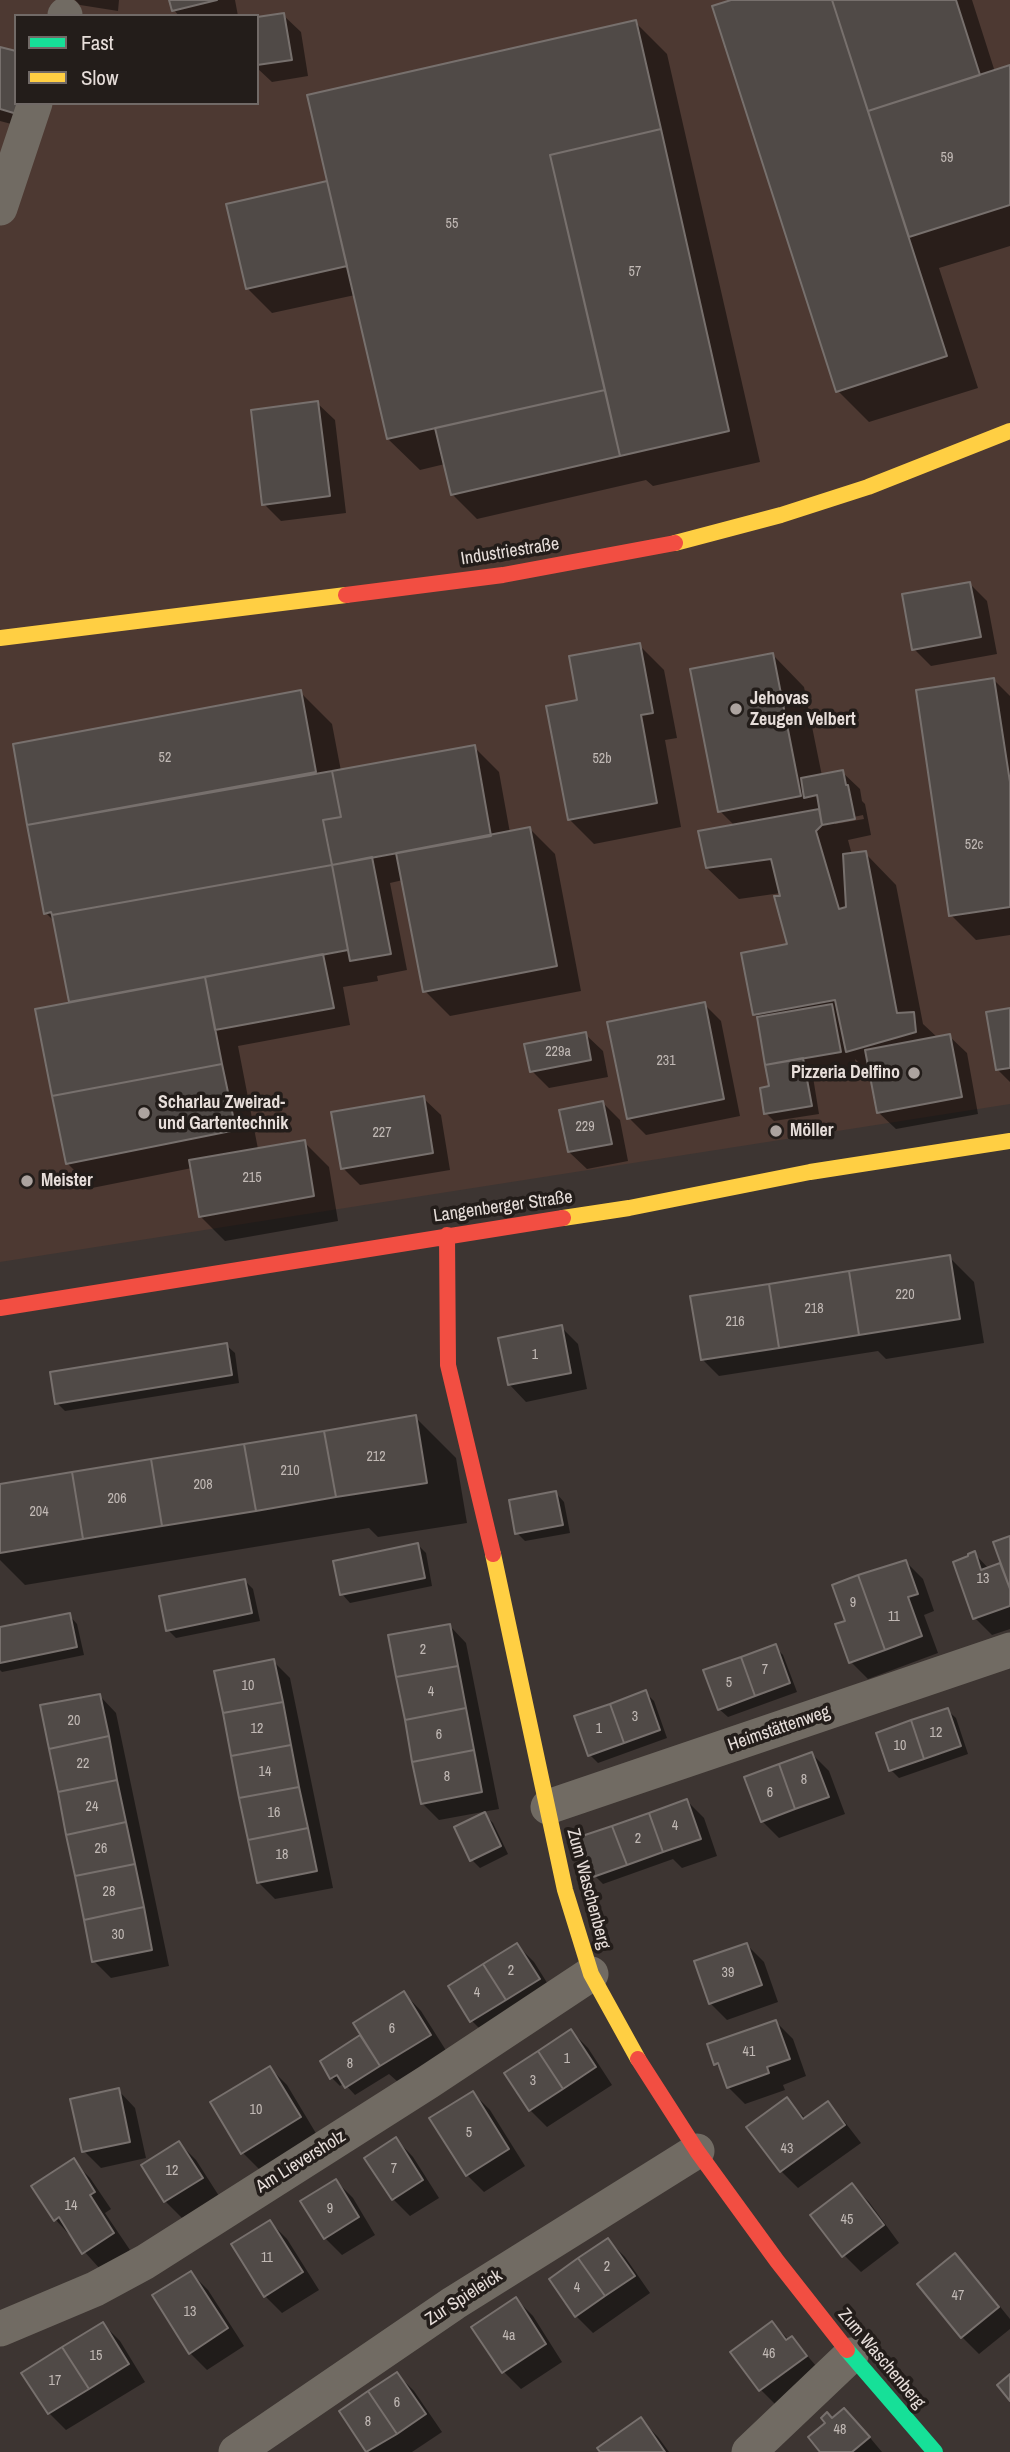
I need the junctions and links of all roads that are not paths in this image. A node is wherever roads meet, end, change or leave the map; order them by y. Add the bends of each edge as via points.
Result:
1 (34, 105) edge
2 (0, 208) edge
3 (1010, 431) edge
4 (0, 638) edge
5 (1010, 1141) edge
6 (447, 1235) junction
7 (0, 1308) edge
8 (1010, 1650) edge
9 (548, 1807) junction
10 (591, 1974) junction
11 (697, 2151) junction
12 (0, 2329) edge
13 (852, 2356) junction
14 (236, 2452) edge
15 (749, 2452) edge
16 (935, 2452) edge

1 - 2 street
3 - 4 street, Industriestraße via 868,487 688,541 503,575
5 - 6 street, Langenberger Straße
6 - 7 street, Langenberger Straße
6 - 9 street, Zum Waschenberg via 448,1365
8 - 9 street, Heimstättenweg
9 - 10 street, Zum Waschenberg via 565,1891
10 - 11 street, Zum Waschenberg
10 - 12 street, Am Lieversholz via 145,2262 95,2289
11 - 13 street, Zum Waschenberg
11 - 14 street, Zur Spieleick via 454,2303
13 - 15 street
13 - 16 street, Zum Waschenberg

